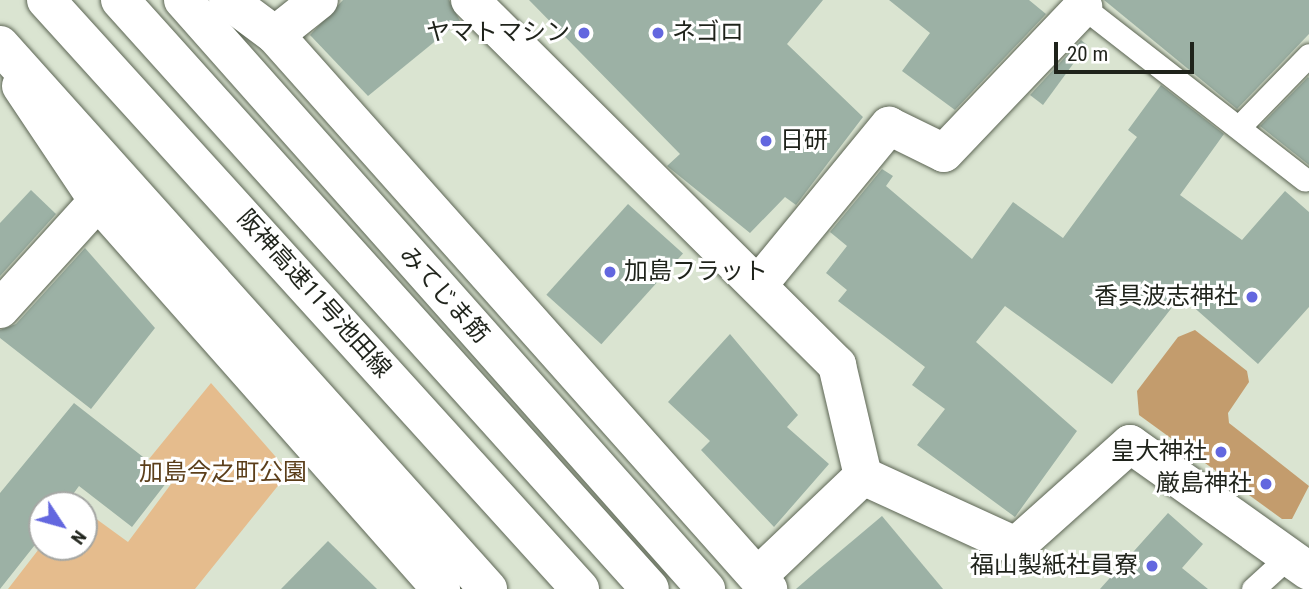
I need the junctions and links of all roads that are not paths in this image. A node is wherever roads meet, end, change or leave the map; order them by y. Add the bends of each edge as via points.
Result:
1 (47, 0) edge
2 (120, 0) edge
3 (183, 0) edge
4 (228, 0) edge
5 (319, 0) edge
6 (470, 0) edge
7 (1085, 3) edge
8 (275, 35) junction
9 (0, 45) edge
10 (1309, 55) edge
11 (0, 56) edge
12 (1239, 127) junction
13 (1305, 180) dead end
14 (98, 201) junction
15 (759, 284) junction
16 (0, 309) edge
17 (863, 476) junction
18 (1298, 564) edge
19 (763, 582) edge
20 (441, 589) edge
21 (488, 589) edge
22 (580, 589) edge
23 (650, 589) edge
24 (706, 589) edge
25 (1253, 589) edge

1 - 22 main road, 阪神高速11号池田線
2 - 23 main road
3 - 24 main road, みてじま筋
4 - 8 main road
5 - 8 main road
6 - 15 main road
7 - 12 lane
7 - 15 main road via 944,153 889,126
8 - 19 main road
9 - 21 main road
10 - 12 lane
11 - 14 main road
12 - 13 lane
14 - 16 main road
14 - 20 main road
15 - 17 main road via 837,365
17 - 18 main road via 1016,546 1130,444
17 - 19 main road
18 - 25 lane

